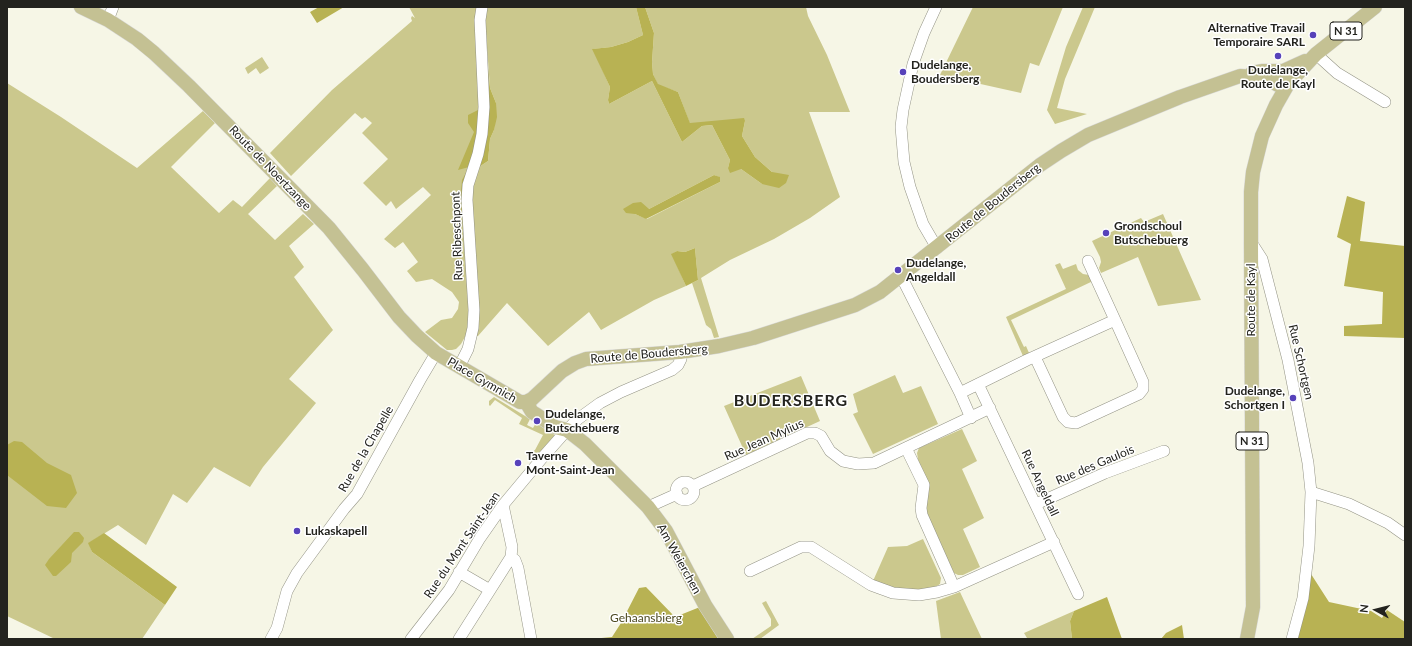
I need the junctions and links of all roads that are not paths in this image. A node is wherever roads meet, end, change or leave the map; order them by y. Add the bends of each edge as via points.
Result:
1 (81, 7) edge
2 (113, 7) edge
3 (482, 7) edge
4 (936, 7) edge
5 (1375, 7) edge
6 (108, 20) junction
7 (1316, 54) junction
8 (1280, 71) junction
9 (1240, 76) junction
10 (1288, 84) junction
11 (1385, 102) dead end
12 (1251, 242) junction
13 (937, 248) junction
14 (1088, 261) dead end
15 (901, 276) junction
16 (1115, 320) junction
17 (680, 352) junction
18 (436, 353) junction
19 (1035, 357) junction
20 (459, 367) junction
21 (978, 384) junction
22 (960, 392) junction
23 (529, 400) junction
24 (990, 408) junction
25 (971, 418) junction
26 (567, 430) junction
27 (906, 448) junction
28 (1164, 451) dead end
29 (1311, 492) junction
30 (1036, 504) junction
31 (503, 505) junction
32 (648, 507) junction
33 (1405, 535) edge
34 (1054, 542) junction
35 (511, 557) junction
36 (750, 571) dead end
37 (459, 572) junction
38 (954, 587) junction
39 (490, 590) junction
40 (1078, 594) dead end
41 (271, 639) edge
42 (411, 639) edge
43 (459, 639) edge
44 (531, 639) edge
45 (727, 639) edge
46 (1248, 639) edge
47 (1292, 639) edge

1 - 6 main road, Route de Noertzange
2 - 6 street
3 - 20 street, Rue Ribeschpont via 480,20 484,114 467,200 473,328 468,349
4 - 13 street via 913,64 901,127 904,162 910,187 923,224
5 - 7 main road, Route de Kayl / N 31
6 - 18 main road, Route de Noertzange via 143,44 189,86 330,228 399,317
7 - 8 main road
7 - 10 main road, Route de Kayl / N 31
7 - 11 street via 1337,73
8 - 9 main road via 1263,71
8 - 10 main road
9 - 10 main road, Route de Boudersberg via 1256,77 1278,86
9 - 13 main road, Route de Boudersberg via 1180,96 1088,135 1040,165
10 - 12 main road, Route de Kayl / N 31 via 1262,136 1256,158 1251,192
12 - 29 street, Rue Schortgen via 1262,259 1288,360
12 - 46 main road, Route de Kayl / N 31 via 1253,607
13 - 15 main road, Route de Boudersberg
14 - 16 street
15 - 17 main road, Route de Boudersberg via 880,292 855,305 730,344
15 - 22 street
16 - 19 street
16 - 19 street via 1144,382 1139,394 1076,423 1068,422 1063,417
17 - 23 main road, Route de Boudersberg via 586,359 562,371
17 - 26 street, Rue du Mont Saint-Jean via 678,365 672,370 600,403
18 - 20 main road, Place Gymnich
18 - 41 street, Rue de la Chapelle via 357,494 297,573 287,591
19 - 21 street
20 - 23 main road, Place Gymnich via 514,400
21 - 22 street
21 - 24 street, Rue Angeldall
22 - 25 street
23 - 26 main road, Place Gymnich via 532,412 555,427
24 - 25 street, Rue Jean Mylius
24 - 30 street, Rue Angeldall
25 - 27 street, Rue Jean Mylius
26 - 31 street, Rue du Mont Saint-Jean
26 - 32 main road, Am Weierchen via 585,444
27 - 32 street, Rue Jean Mylius via 874,462 858,464 843,460 830,451 816,432 807,433 693,486 690,482 681,482 676,490 677,494
27 - 38 street via 924,485 922,515
28 - 30 street, Rue des Gaulois via 1105,473
29 - 33 street via 1349,504 1388,523
29 - 47 street, Rue Schortgen via 1309,546 1303,598
30 - 34 street, Rue Angeldall
31 - 35 street via 512,547
31 - 37 street, Rue du Mont Saint-Jean
32 - 45 main road, Am Weierchen via 666,531 705,605
34 - 38 street
34 - 40 street, Rue Angeldall
35 - 39 street
35 - 44 street via 518,568
36 - 38 street via 801,547 811,547 871,585 893,593 919,595
37 - 39 street
37 - 42 street, Rue du Mont Saint-Jean via 449,590
39 - 43 street

